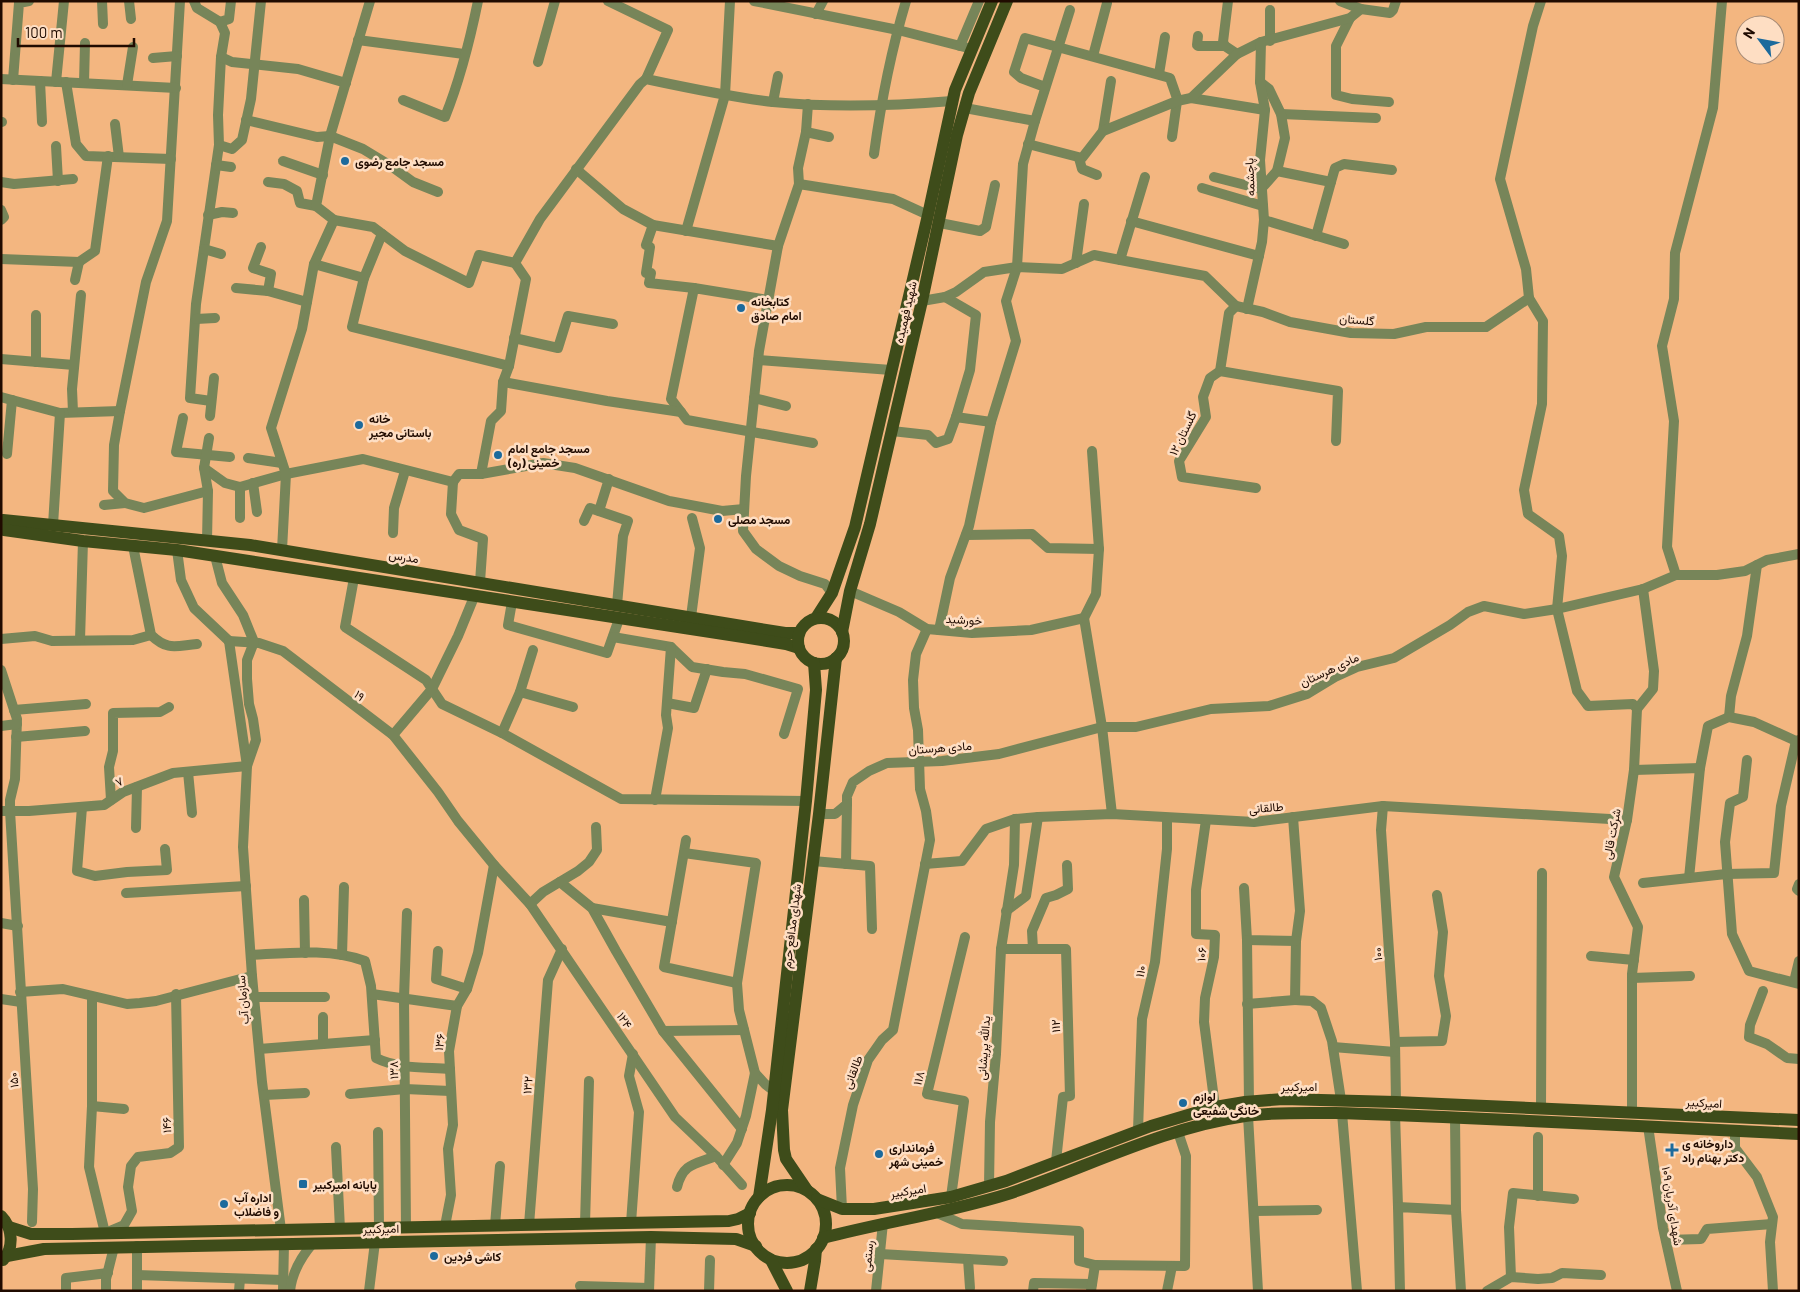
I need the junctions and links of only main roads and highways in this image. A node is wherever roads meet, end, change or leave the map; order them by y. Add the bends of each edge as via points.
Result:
1 (992, 1) edge
2 (1007, 1) edge
3 (867, 472) junction
4 (882, 475) junction
5 (863, 492) junction
6 (877, 495) junction
7 (2, 526) edge
8 (425, 573) junction
9 (424, 589) junction
10 (816, 618) junction
11 (842, 632) junction
12 (799, 633) junction
13 (799, 648) junction
14 (836, 658) junction
15 (814, 663) junction
16 (1395, 1108) junction
17 (777, 1110) junction
18 (1799, 1120) edge
19 (1799, 1134) edge
20 (1062, 1159) junction
21 (1074, 1169) junction
22 (806, 1190) junction
23 (759, 1197) junction
24 (817, 1199) junction
25 (750, 1213) junction
26 (5, 1222) edge
27 (591, 1224) junction
28 (31, 1228) junction
29 (597, 1238) junction
30 (823, 1238) junction
31 (756, 1246) junction
32 (816, 1249) junction
33 (32, 1250) junction
34 (4, 1259) edge
35 (772, 1260) junction
36 (787, 1291) edge
37 (810, 1291) edge

1 - 3 main road, شهید فهمیده via 966,47
2 - 4 main road, شهید فهمیده via 981,63 957,135 940,224
3 - 4 main road via 874,477
3 - 5 main road, شهید فهمیده
4 - 6 main road, شهید فهمیده
5 - 6 main road via 869,489
5 - 10 main road, شهید فهمیده via 832,593
6 - 11 main road, شهید فهمیده
7 - 8 main road, مدرس via 53,525 207,541
7 - 9 main road, مدرس via 83,541 177,550
8 - 9 main road
8 - 12 main road, مدرس
9 - 13 main road, مدرس via 752,638
10 - 11 main road via 829,619
10 - 12 main road via 803,626
11 - 14 main road via 843,646
12 - 13 main road
13 - 15 main road
14 - 15 main road
14 - 17 main road, شهدای مدافع حرم via 813,861
15 - 17 main road, شهدای مدافع حرم via 816,690 806,802 774,1091
16 - 18 main road, امیرکبیر via 1541,1109
16 - 19 main road, امیرکبیر via 1455,1117
16 - 20 main road, امیرکبیر via 1341,1100 1282,1099 1215,1107 1138,1130
16 - 21 main road, امیرکبیر via 1342,1113 1281,1113 1214,1122 1152,1140
17 - 22 main road, شهدای مدافع حرم via 786,1159
17 - 23 main road, شهدای مدافع حرم
20 - 21 main road
20 - 24 main road, امیرکبیر via 951,1197 874,1209 842,1209
21 - 30 main road, امیرکبیر via 1009,1193 937,1213
22 - 23 main road via 780,1186
22 - 24 main road
23 - 25 main road
24 - 30 main road via 825,1218
25 - 27 main road, امیرکبیر via 729,1221
25 - 31 main road via 750,1234
26 - 28 main road, امیرکبیر
26 - 34 main road via 11,1237
27 - 28 main road, امیرکبیر via 105,1234
27 - 29 main road
28 - 33 main road
29 - 31 main road, امیرکبیر via 736,1239
29 - 33 main road, امیرکبیر
30 - 32 main road
31 - 35 main road
32 - 35 main road via 799,1261 785,1263
32 - 37 main road
33 - 34 main road, امیرکبیر
35 - 36 main road

